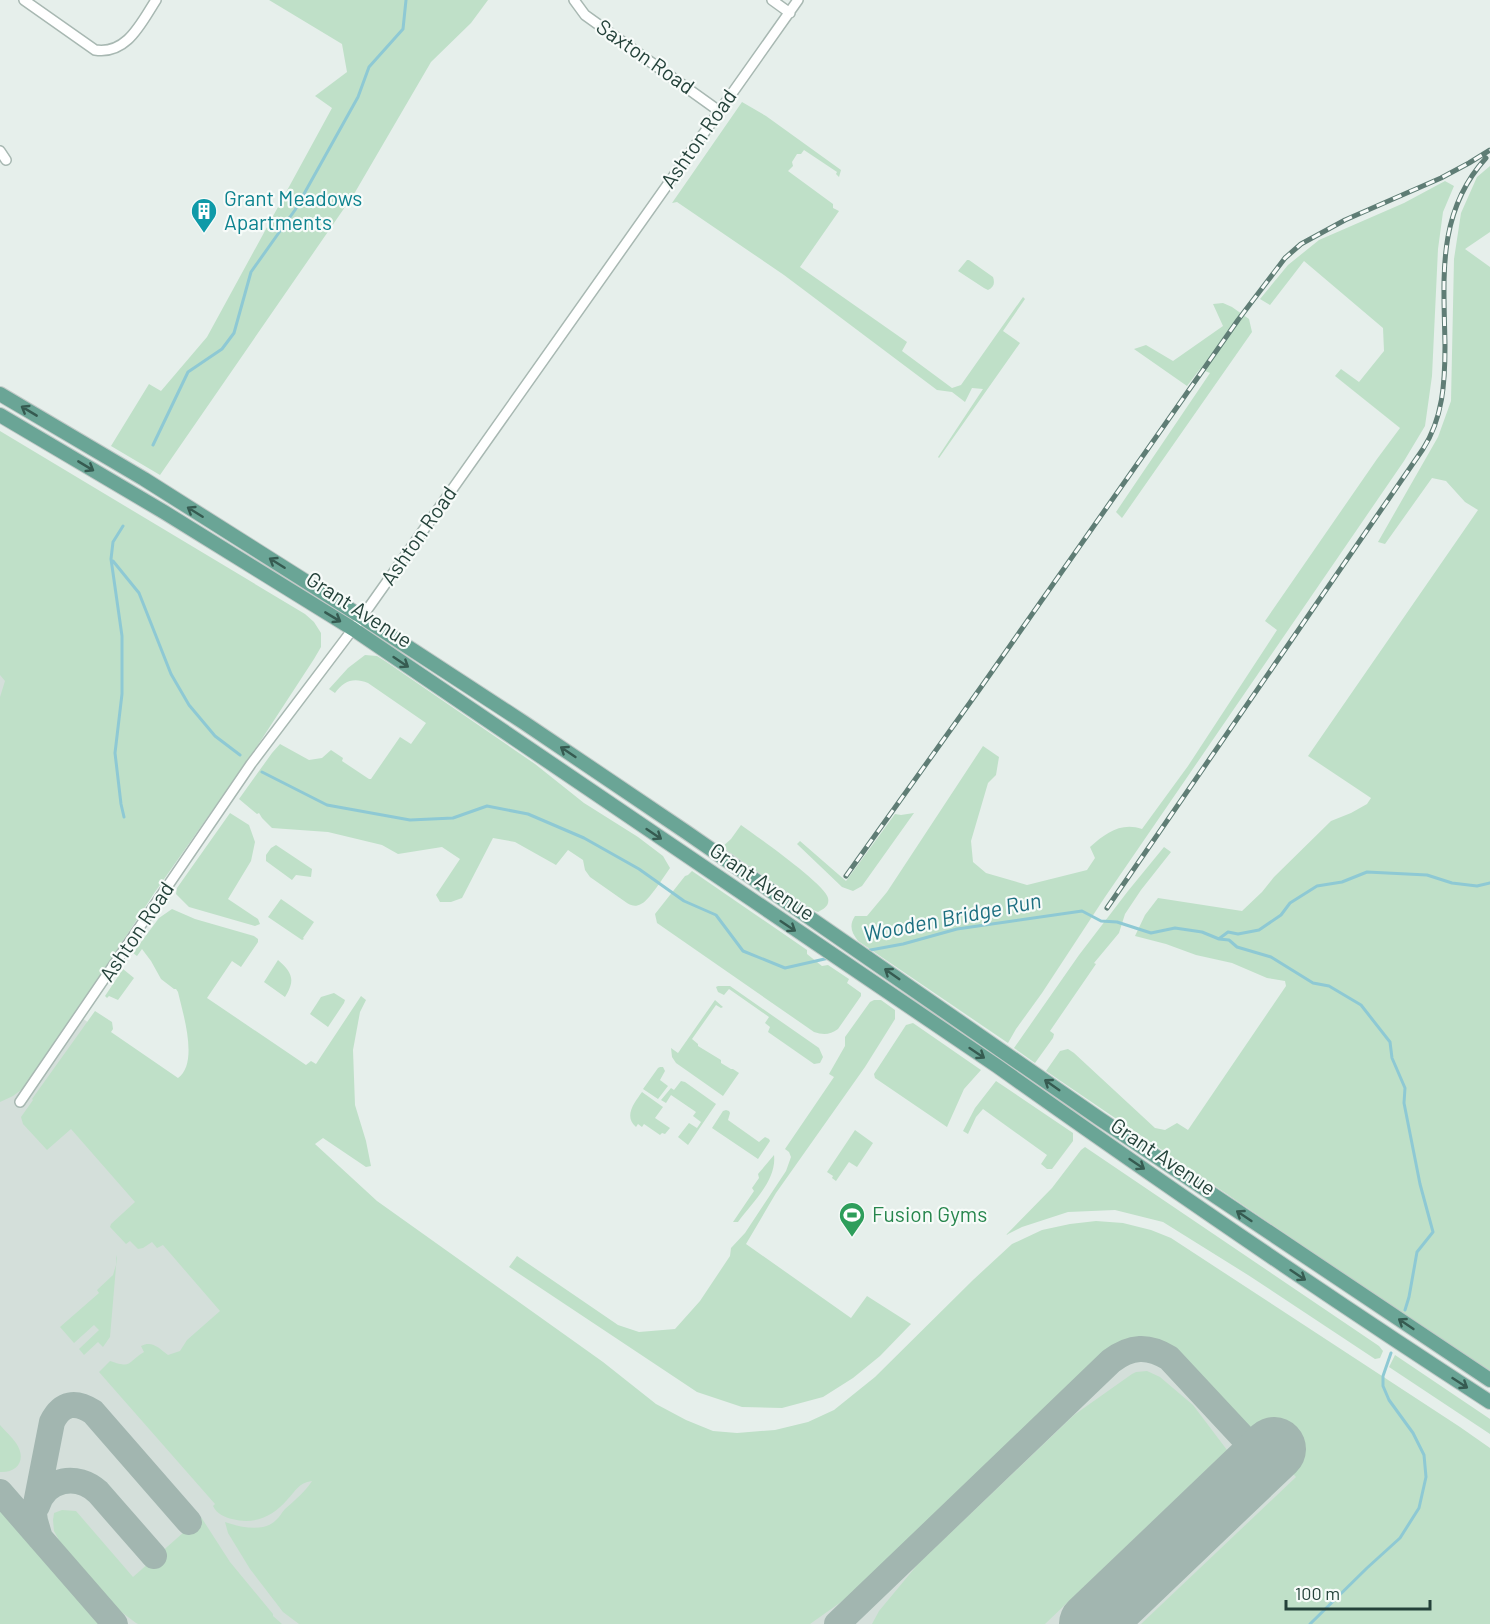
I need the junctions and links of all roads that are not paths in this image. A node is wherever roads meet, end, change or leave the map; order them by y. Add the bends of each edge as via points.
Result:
1 (25, 0) edge
2 (156, 0) edge
3 (574, 0) edge
4 (772, 0) edge
5 (798, 0) edge
6 (789, 13) junction
7 (719, 111) junction
8 (0, 151) edge
9 (6, 160) dead end
10 (0, 394) edge
11 (0, 415) edge
12 (173, 499) junction
13 (164, 512) junction
14 (362, 617) junction
15 (353, 629) junction
16 (616, 785) junction
17 (605, 801) junction
18 (911, 1008) junction
19 (984, 1038) junction
20 (20, 1102) dead end
21 (1490, 1380) edge
22 (1490, 1402) edge

1 - 2 street via 100,51 115,49 132,36
3 - 7 street, Saxton Road via 585,15
4 - 6 street
5 - 6 street, Ashton Road
6 - 7 street, Ashton Road
7 - 14 street, Ashton Road
8 - 9 street
12 -> 10 main road, Grant Avenue
11 -> 13 main road, Grant Avenue
12 - 13 main road
14 -> 12 main road, Grant Avenue
13 -> 15 main road, Grant Avenue
14 - 15 street, Ashton Road
16 -> 14 main road, Grant Avenue
15 -> 17 main road, Grant Avenue
15 - 20 street, Ashton Road via 251,764
16 - 17 main road
19 -> 16 main road, Grant Avenue
17 -> 18 main road, Grant Avenue
18 - 19 main road via 919,1007 953,1029
18 -> 22 main road, Grant Avenue via 1358,1316
21 -> 19 main road, Grant Avenue

